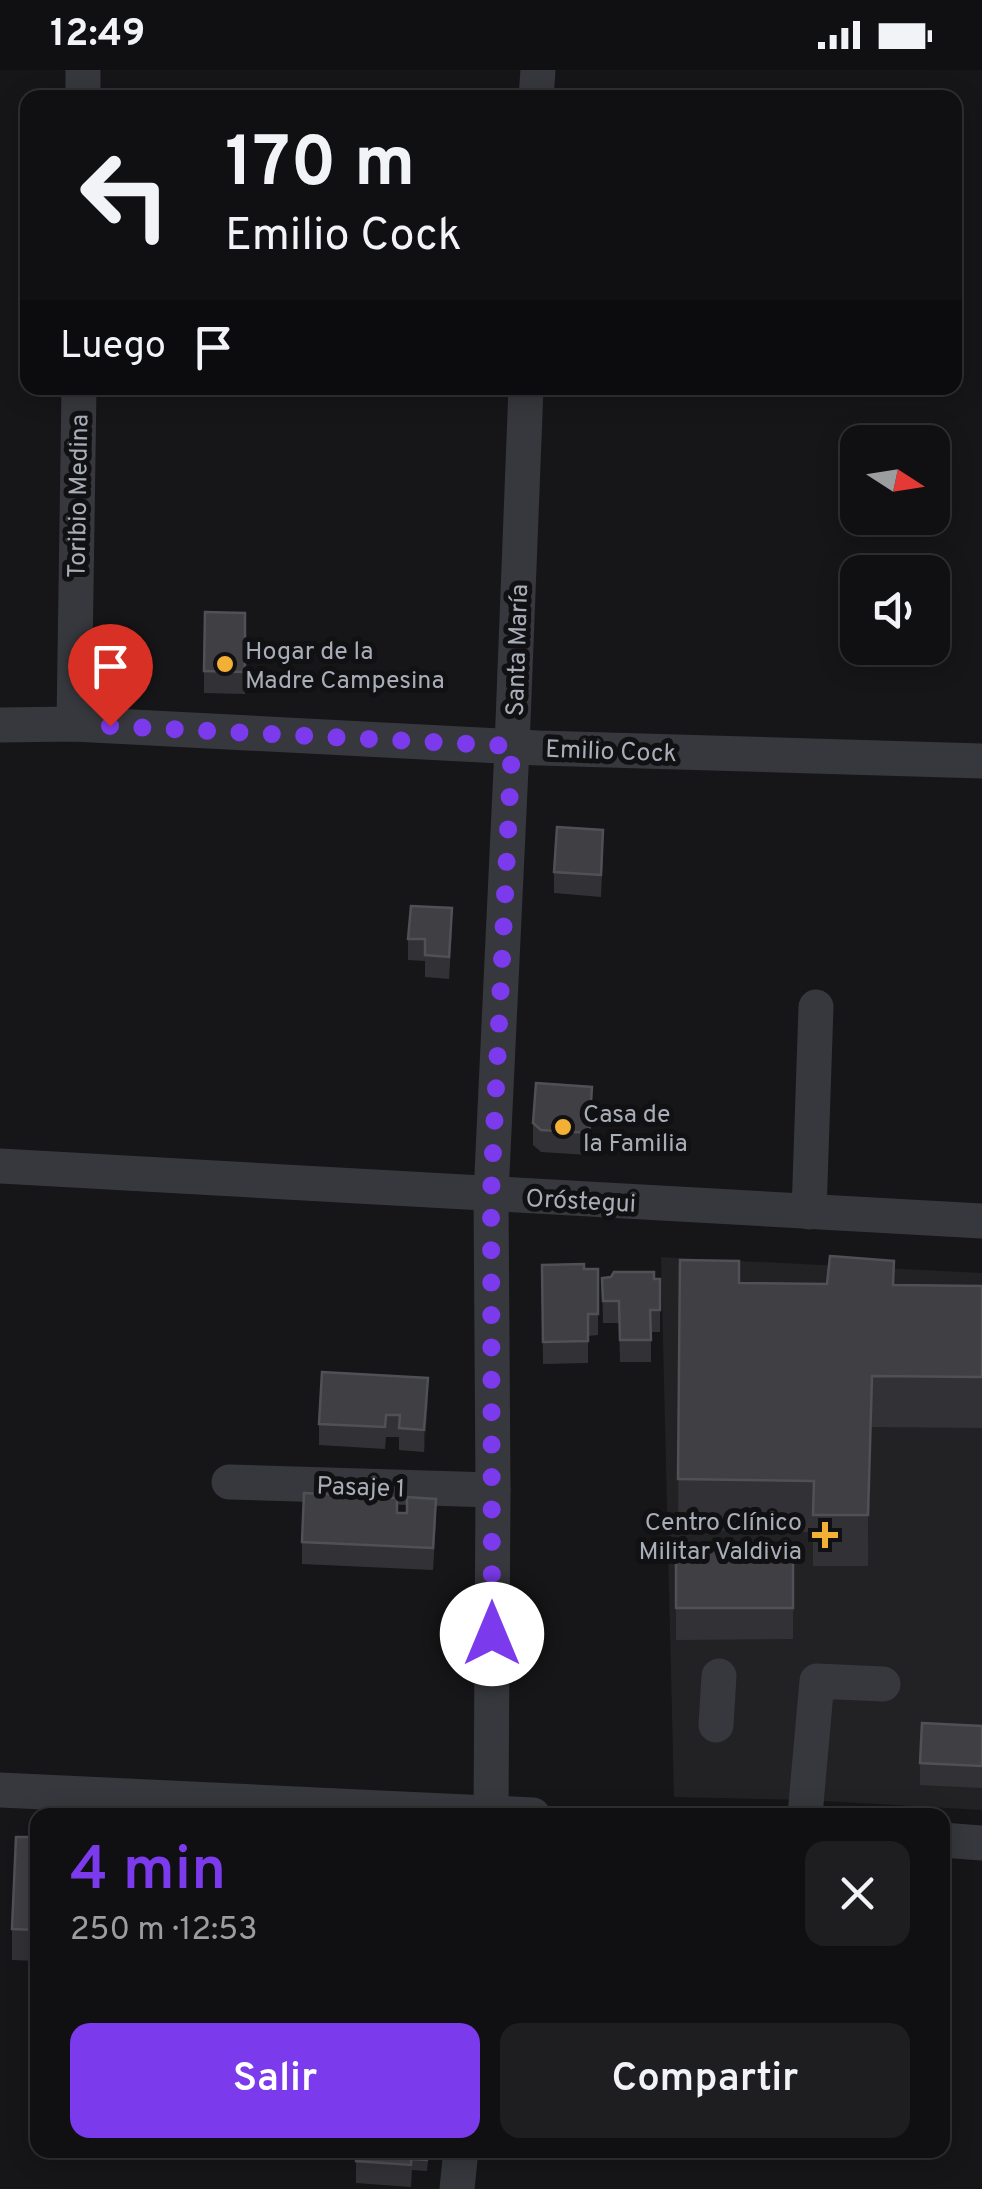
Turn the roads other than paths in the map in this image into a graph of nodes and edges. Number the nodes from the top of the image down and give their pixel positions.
1 (79, 395) edge
2 (526, 395) edge
3 (74, 724) junction
4 (0, 725) edge
5 (512, 746) junction
6 (982, 760) edge
7 (816, 1007) dead end
8 (0, 1166) edge
9 (491, 1195) junction
10 (809, 1212) junction
11 (982, 1221) edge
12 (229, 1482) dead end
13 (494, 1490) junction
14 (719, 1676) dead end
15 (883, 1684) dead end
16 (716, 1725) dead end
17 (0, 1790) edge
18 (368, 1808) edge
19 (491, 1808) edge
20 (807, 1808) edge
21 (950, 1840) edge
22 (982, 1842) edge
23 (460, 2158) edge
24 (458, 2189) edge

1 - 3 street, Toribio Medina
2 - 5 street, Santa María
3 - 4 street, Emilio Cock
3 - 5 street, Emilio Cock
5 - 6 street, Emilio Cock
5 - 9 street, Santa María
7 - 10 street
8 - 9 street, Oróstegui
9 - 10 street, Oróstegui
9 - 13 street, Santa María
10 - 11 street, Oróstegui
12 - 13 street, Pasaje 1
13 - 19 street, Santa María
14 - 16 street
15 - 20 street
17 - 18 street
21 - 22 street
23 - 24 street

